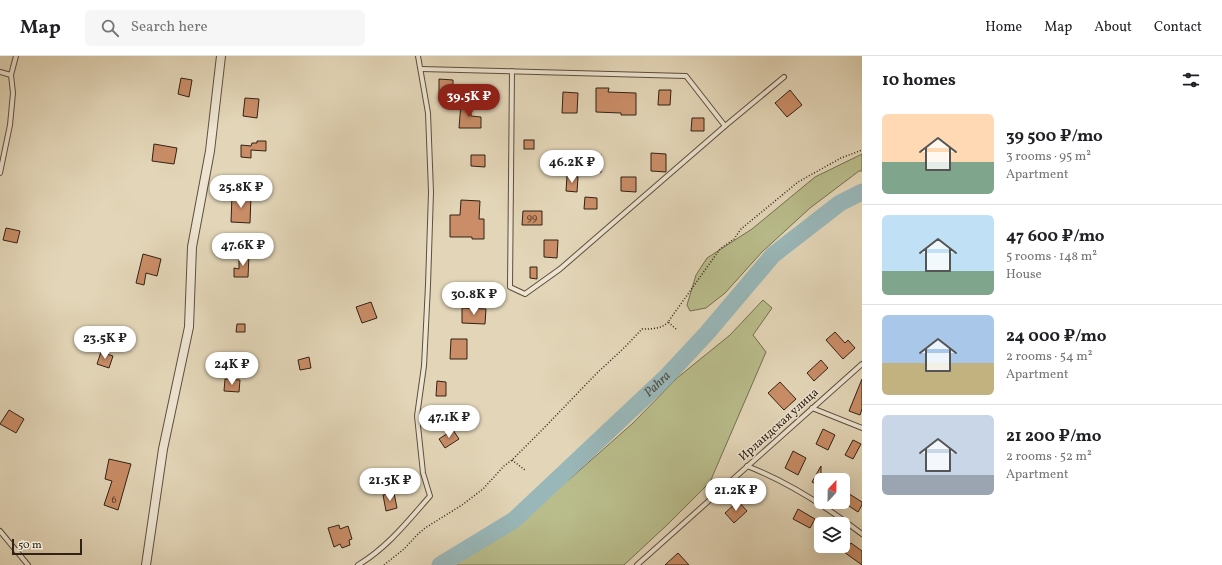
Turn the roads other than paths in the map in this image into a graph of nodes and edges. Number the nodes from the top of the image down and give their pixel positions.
1 (16, 56) edge
2 (221, 56) edge
3 (418, 56) edge
4 (421, 69) junction
5 (512, 71) junction
6 (0, 72) edge
7 (11, 75) junction
8 (784, 76) dead end
9 (725, 126) junction
10 (0, 173) edge
11 (862, 364) edge
12 (812, 408) junction
13 (862, 428) edge
14 (747, 466) junction
15 (0, 531) edge
16 (862, 534) edge
17 (28, 565) edge
18 (146, 565) edge
19 (358, 565) edge
20 (637, 565) edge

1 - 7 lane
2 - 18 street
3 - 4 lane
4 - 5 lane
4 - 19 lane
5 - 9 lane
5 - 9 lane
6 - 7 lane
7 - 10 lane
8 - 9 lane
11 - 12 lane, Ирландская улица
12 - 13 lane
12 - 14 lane, Ирландская улица
14 - 16 lane
14 - 20 lane, Ирландская улица
15 - 17 lane

